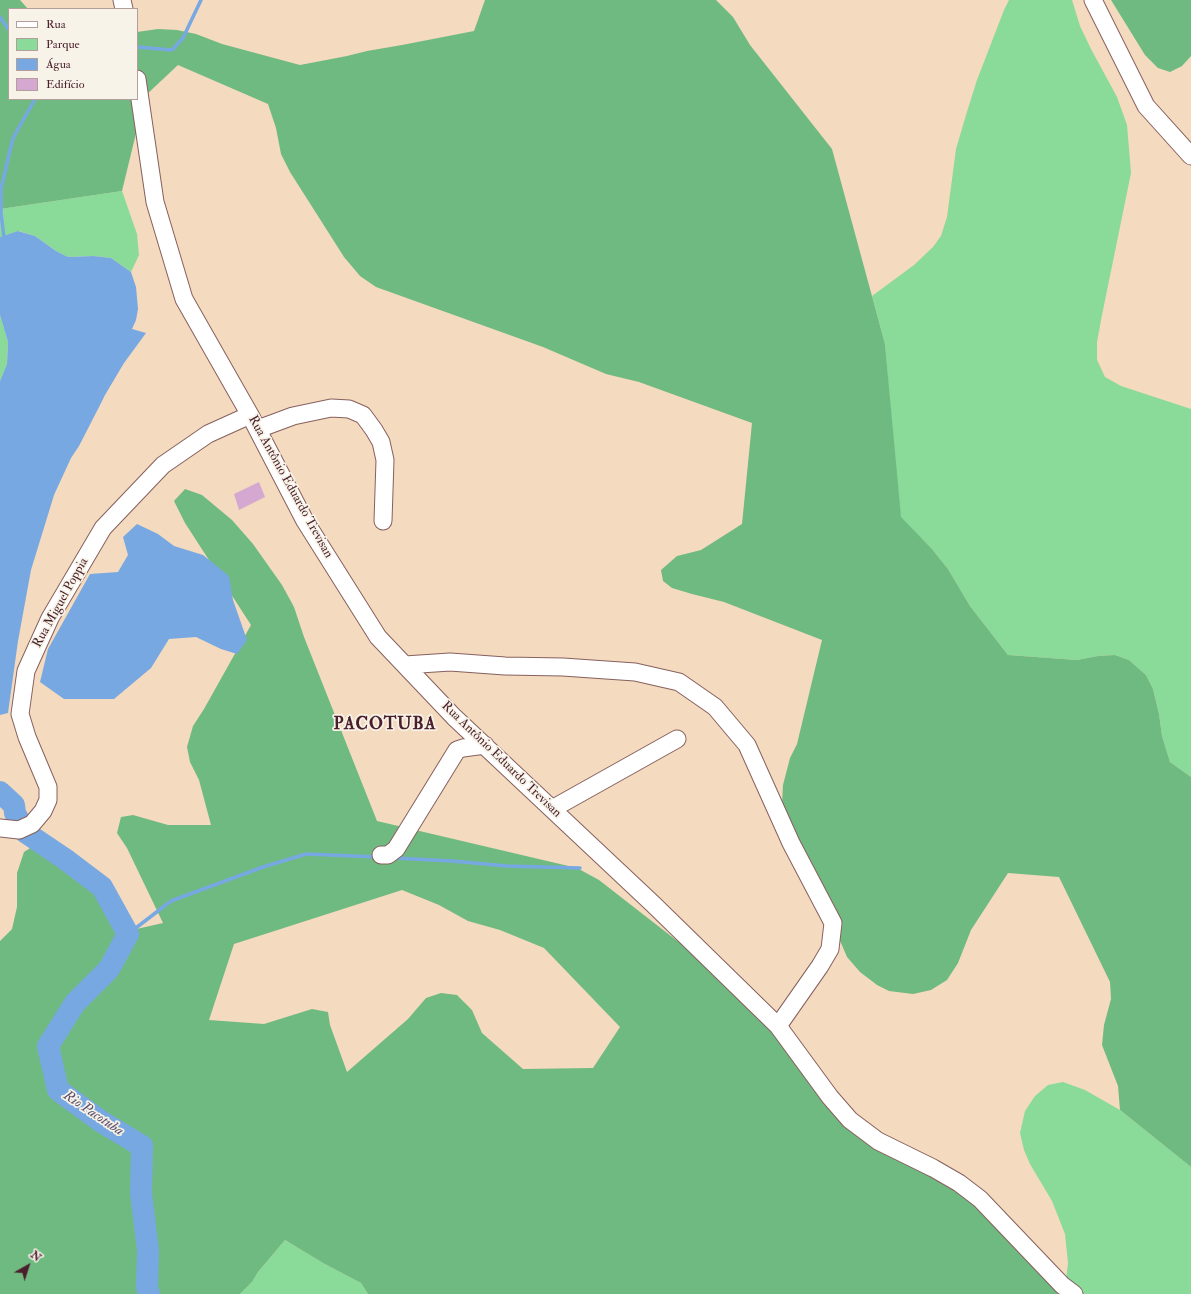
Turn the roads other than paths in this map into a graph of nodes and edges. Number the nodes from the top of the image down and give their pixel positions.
1 (1093, 0) edge
2 (138, 85) edge
3 (1191, 156) edge
4 (254, 422) junction
5 (383, 521) dead end
6 (405, 665) junction
7 (677, 739) dead end
8 (484, 745) junction
9 (552, 809) junction
10 (0, 828) edge
11 (381, 856) dead end
12 (778, 1026) junction
13 (1074, 1294) edge

1 - 3 street
2 - 4 street, Rua Antônio Eduardo Trevisan
4 - 5 street, Rua Miguel Poppia
4 - 6 street, Rua Antônio Eduardo Trevisan
4 - 10 street, Rua Miguel Poppia
6 - 8 street, Rua Antônio Eduardo Trevisan
6 - 12 street
7 - 9 street
8 - 9 street, Rua Antônio Eduardo Trevisan
8 - 11 street
9 - 12 street, Rua Antônio Eduardo Trevisan
12 - 13 street, Rua Antônio Eduardo Trevisan

